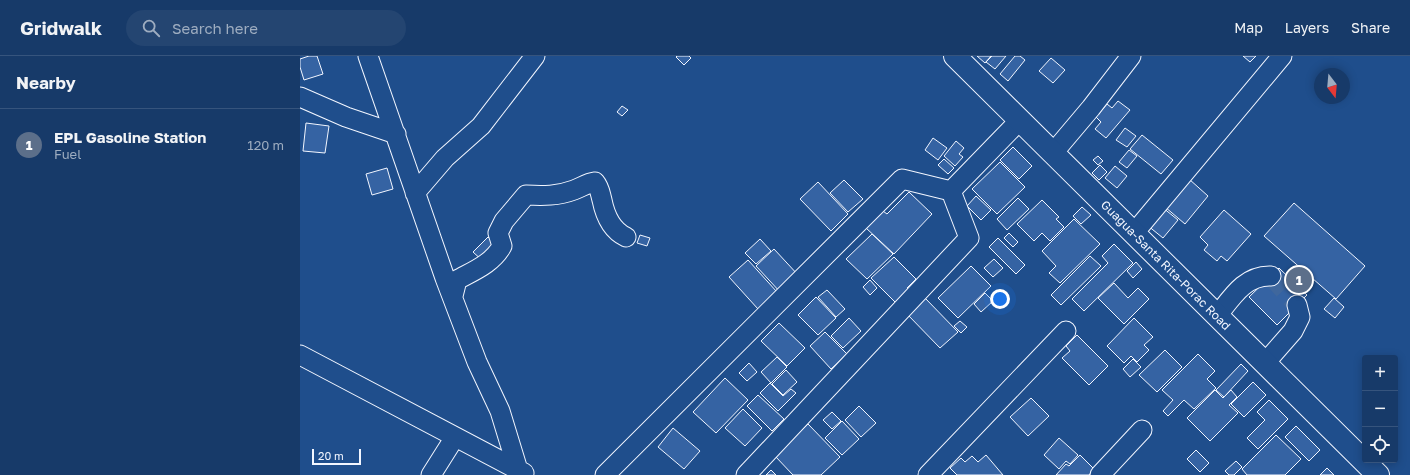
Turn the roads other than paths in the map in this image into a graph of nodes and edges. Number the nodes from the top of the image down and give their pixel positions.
1 (368, 56) edge
2 (535, 56) edge
3 (955, 56) edge
4 (1131, 56) edge
5 (1282, 56) edge
6 (300, 97) edge
7 (1020, 120) junction
8 (396, 134) junction
9 (1053, 153) junction
10 (951, 191) junction
11 (415, 193) junction
12 (1134, 233) junction
13 (626, 237) dead end
14 (1271, 276) dead end
15 (453, 296) junction
16 (1297, 305) tunnel mouth
17 (1217, 316) junction
18 (1066, 331) dead end
19 (300, 355) edge
20 (1265, 363) junction
21 (1142, 430) dead end
22 (455, 437) junction
23 (524, 473) edge
24 (431, 475) edge
25 (605, 475) edge
26 (746, 475) edge
27 (928, 475) edge
28 (1100, 475) edge
29 (1378, 475) edge

1 - 8 street
2 - 11 street
3 - 7 main road, Guagua-Santa Rita-Porac Road
4 - 9 street
5 - 12 street
6 - 8 street
7 - 9 main road, Guagua-Santa Rita-Porac Road
7 - 10 street
8 - 11 street
9 - 12 main road, Guagua-Santa Rita-Porac Road
10 - 25 street
10 - 26 street
11 - 15 street
12 - 17 main road, Guagua-Santa Rita-Porac Road
13 - 15 street
14 - 17 street
15 - 23 street
16 - 20 street
17 - 20 main road, Guagua-Santa Rita-Porac Road
18 - 27 street
19 - 22 street
20 - 29 main road, Guagua-Santa Rita-Porac Road
21 - 28 street
22 - 23 street
22 - 24 street

